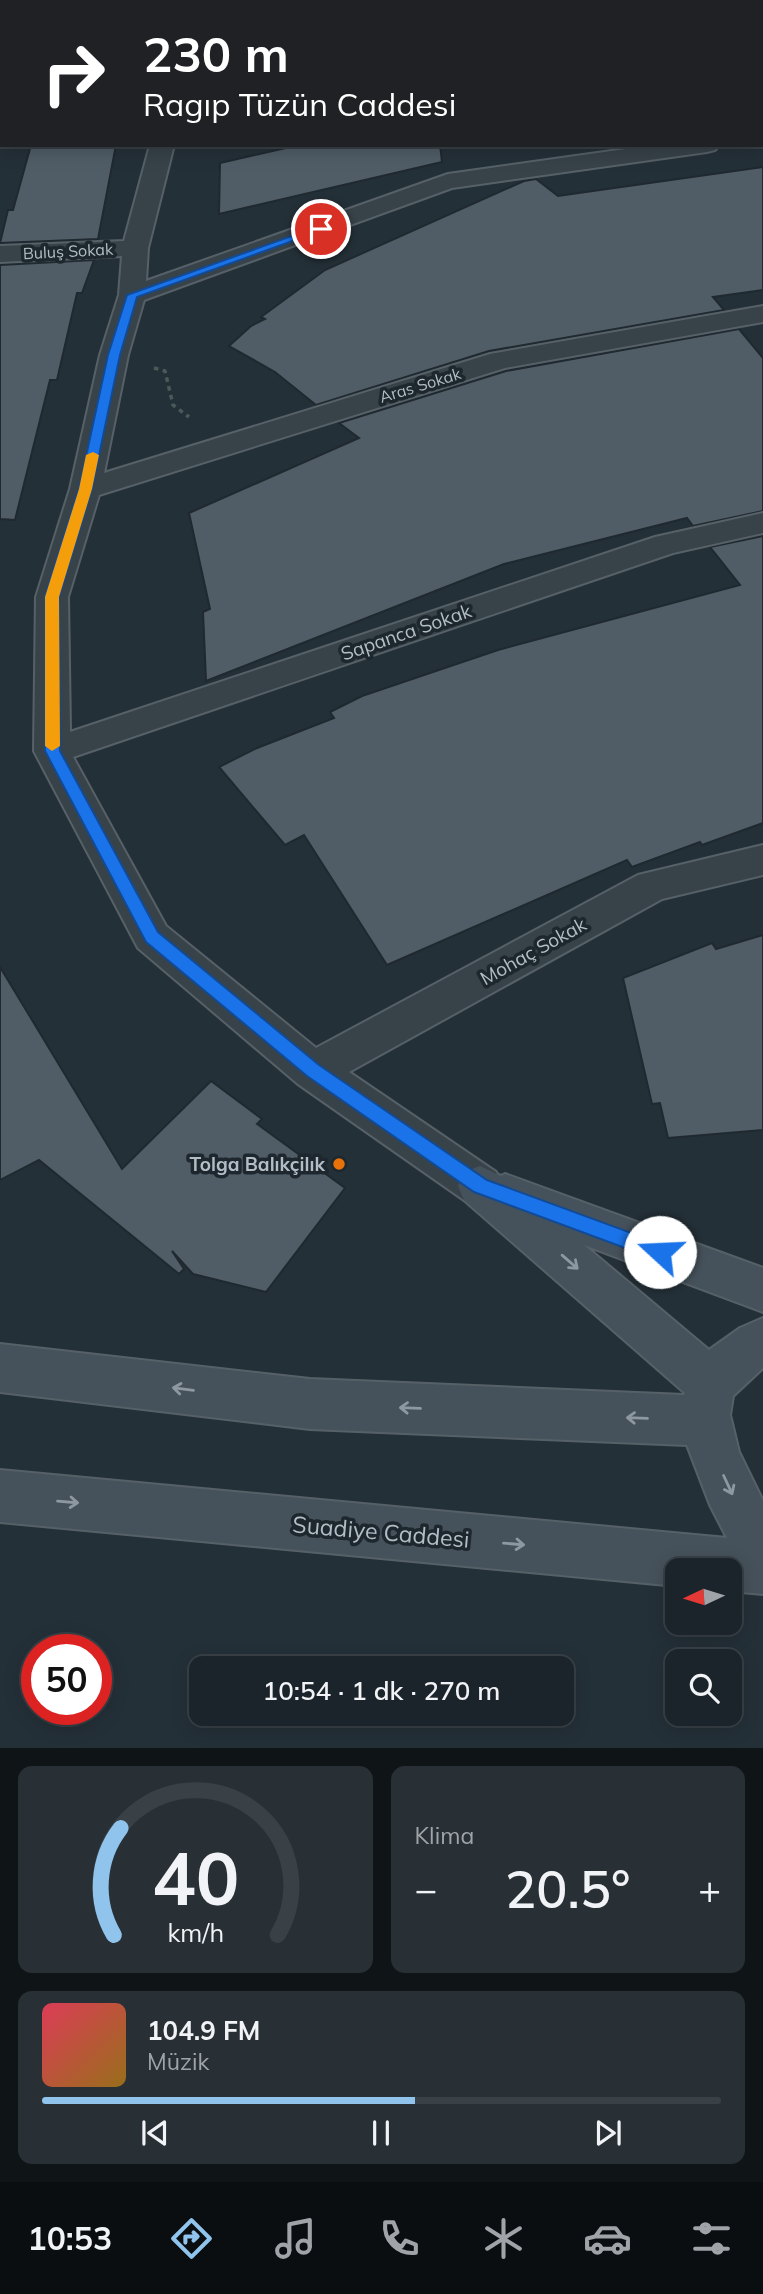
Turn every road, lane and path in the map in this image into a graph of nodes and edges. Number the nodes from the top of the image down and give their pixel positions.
1 (161, 147) edge
2 (563, 147) edge
3 (693, 147) edge
4 (587, 162) junction
5 (135, 248) junction
6 (0, 254) edge
7 (132, 295) junction
8 (763, 314) edge
9 (114, 355) junction
10 (240, 441) junction
11 (85, 489) junction
12 (763, 523) edge
13 (52, 751) junction
14 (763, 860) edge
15 (313, 1071) junction
16 (481, 1186) junction
17 (763, 1290) edge
18 (763, 1341) edge
19 (0, 1367) edge
20 (709, 1403) junction
21 (0, 1496) edge
22 (763, 1544) edge
23 (763, 1568) edge

1 - 5 street
2 - 4 street
3 - 4 street
4 - 7 street
5 - 6 street, Buluş Sokak
5 - 7 street
7 - 9 street
8 - 10 street, Aras Sokak
9 - 10 path
9 - 11 street
10 - 11 street, Aras Sokak
11 - 13 street
12 - 13 street, Sapanca Sokak
13 - 15 street
14 - 15 street, Mohaç Sokak
15 - 16 street
16 - 17 main road
16 -> 20 main road
18 - 20 main road
20 -> 19 main road
20 -> 22 main road
21 -> 23 main road, Suadiye Caddesi

